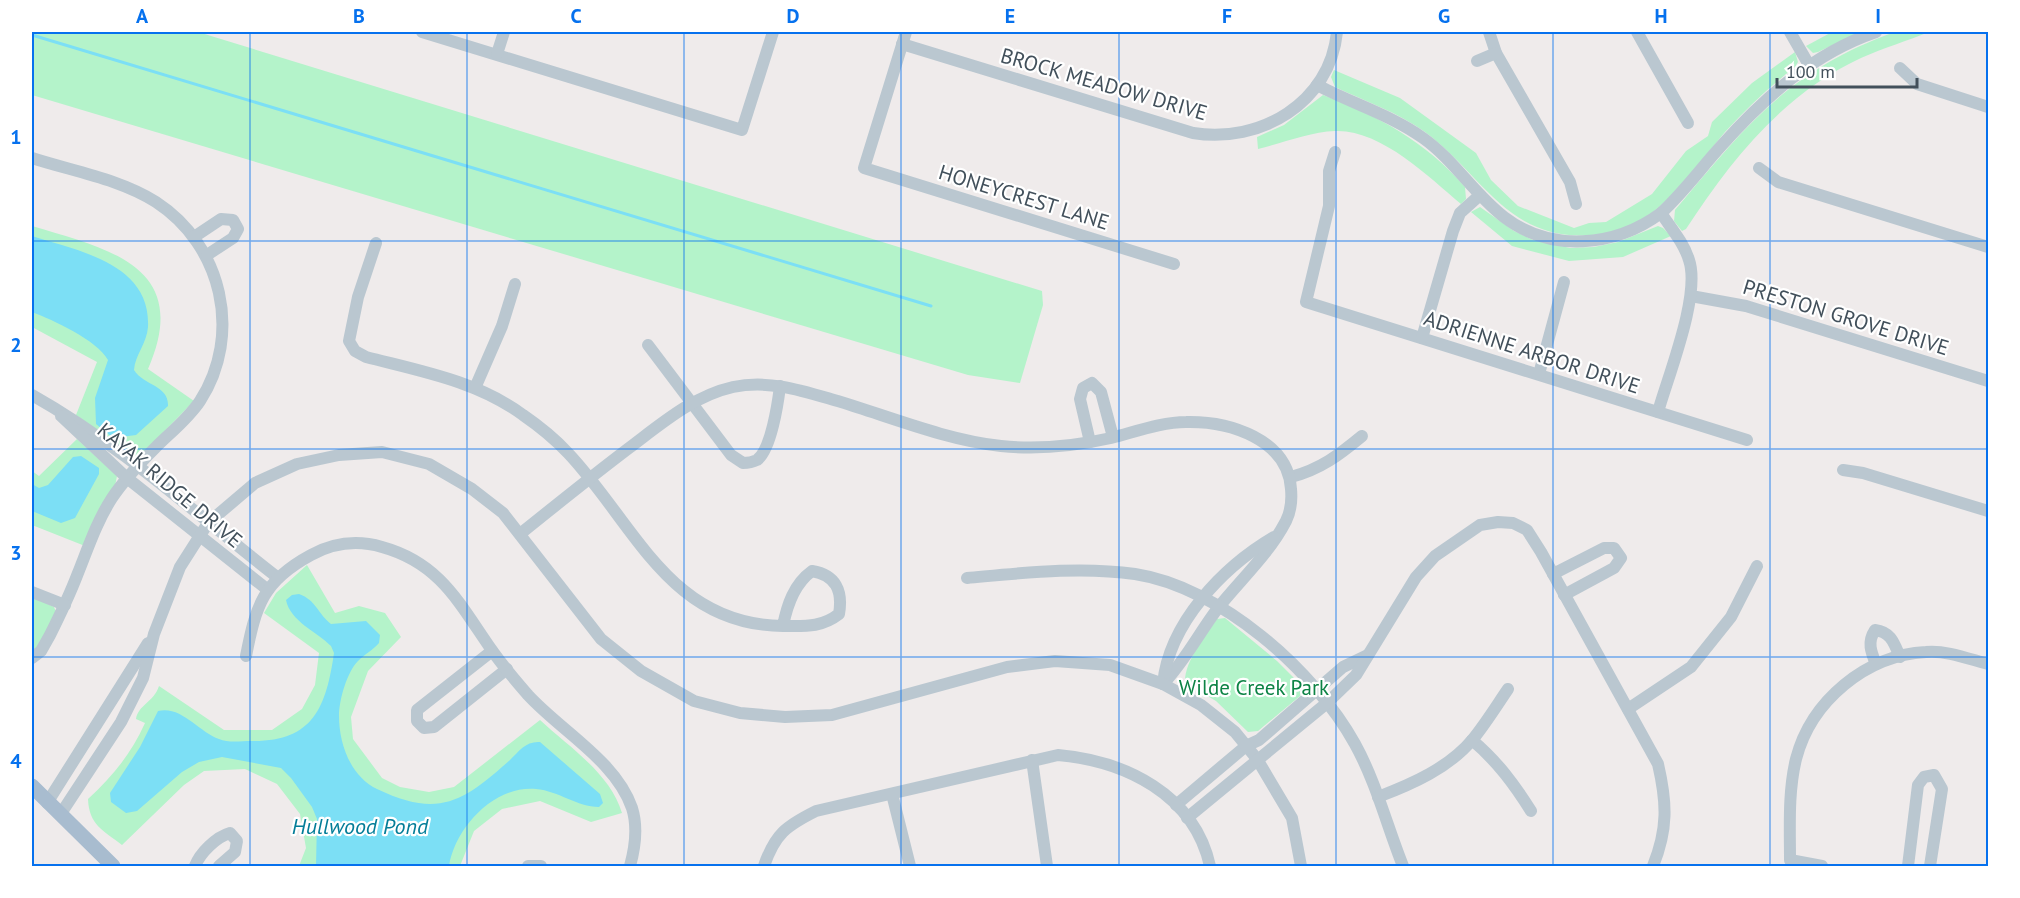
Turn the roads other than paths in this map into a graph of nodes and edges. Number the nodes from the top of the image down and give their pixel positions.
1 (422, 32) edge
2 (504, 32) edge
3 (773, 32) edge
4 (1337, 32) edge
5 (1488, 32) edge
6 (1637, 32) edge
7 (1790, 32) edge
8 (1876, 32) edge
9 (904, 38) edge
10 (1496, 52) junction
11 (497, 54) junction
12 (1477, 61) dead end
13 (1809, 65) junction
14 (1900, 68) dead end
15 (1317, 85) junction
16 (1989, 107) edge
17 (1688, 123) dead end
18 (1335, 152) dead end
19 (32, 158) edge
20 (1759, 168) dead end
21 (1480, 195) junction
22 (1576, 204) dead end
23 (1660, 213) junction
24 (194, 237) junction
25 (376, 243) dead end
26 (1989, 247) edge
27 (207, 255) junction
28 (1174, 264) dead end
29 (1564, 282) dead end
30 (515, 285) dead end
31 (1691, 296) junction
32 (1422, 338) junction
33 (648, 345) dead end
34 (1539, 374) junction
35 (1989, 381) edge
36 (780, 386) junction
37 (475, 388) junction
38 (32, 395) edge
39 (692, 404) junction
40 (52, 406) junction
41 (1658, 412) junction
42 (1362, 436) dead end
43 (1113, 437) junction
44 (1747, 440) dead end
45 (1090, 442) junction
46 (139, 465) junction
47 (1843, 470) dead end
48 (127, 477) junction
49 (1291, 477) junction
50 (589, 478) junction
51 (1989, 511) edge
52 (208, 523) junction
53 (520, 534) junction
54 (1278, 535) junction
55 (199, 536) junction
56 (1757, 566) dead end
57 (1553, 574) junction
58 (276, 577) junction
59 (967, 578) dead end
60 (268, 590) junction
61 (32, 592) edge
62 (1564, 595) junction
63 (1205, 598) junction
64 (65, 605) junction
65 (1220, 605) junction
66 (783, 626) junction
67 (154, 634) junction
68 (492, 651) junction
69 (1371, 654) junction
70 (246, 656) dead end
71 (1900, 657) junction
72 (32, 658) edge
73 (1876, 664) junction
74 (1989, 664) edge
75 (507, 669) junction
76 (1163, 684) junction
77 (1508, 689) dead end
78 (1317, 690) junction
79 (1327, 703) junction
80 (1628, 709) junction
81 (1472, 740) junction
82 (1246, 746) junction
83 (1257, 759) junction
84 (1032, 760) junction
85 (32, 786) edge
86 (892, 794) junction
87 (32, 797) edge
88 (1378, 797) junction
89 (47, 803) junction
90 (1176, 804) junction
91 (1531, 811) dead end
92 (60, 815) junction
93 (1187, 818) junction
94 (113, 867) edge
95 (195, 867) edge
96 (219, 867) edge
97 (528, 867) edge
98 (541, 867) edge
99 (630, 867) edge
100 (764, 867) edge
101 (910, 867) edge
102 (1047, 867) edge
103 (1210, 867) edge
104 (1301, 867) edge
105 (1403, 867) edge
106 (1653, 867) edge
107 (1822, 867) edge
108 (1908, 867) edge
109 (1930, 867) edge

1 - 11 street
2 - 11 street
3 - 11 street
4 - 15 street, BROCK MEADOW DRIVE
5 - 10 street
6 - 17 street
7 - 13 street
8 - 13 street
9 - 15 street, BROCK MEADOW DRIVE
9 - 28 street, HONEYCREST LANE
10 - 12 street
10 - 22 street
13 - 23 street
14 - 16 street
15 - 21 street
18 - 32 street, ADRIENNE ARBOR DRIVE
19 - 24 street
20 - 26 street
21 - 23 street
21 - 32 street
23 - 31 street
24 - 27 street
24 - 27 street
25 - 37 street
27 - 46 street
29 - 34 street
30 - 37 street
31 - 35 street, PRESTON GROVE DRIVE
31 - 41 street
32 - 34 street, ADRIENNE ARBOR DRIVE
33 - 39 street
34 - 41 street, ADRIENNE ARBOR DRIVE
36 - 39 street
36 - 39 street
36 - 45 street
37 - 50 street
38 - 40 street, KAYAK RIDGE DRIVE
39 - 50 street
40 - 46 street, KAYAK RIDGE DRIVE
40 - 48 street, KAYAK RIDGE DRIVE
41 - 44 street, ADRIENNE ARBOR DRIVE
42 - 49 street
43 - 45 street
43 - 45 street
43 - 49 street
46 - 48 street
46 - 52 street, KAYAK RIDGE DRIVE
47 - 51 street
48 - 55 street, KAYAK RIDGE DRIVE
48 - 64 street
49 - 54 street
50 - 53 street
50 - 66 street
52 - 53 street
52 - 55 street
52 - 58 street, KAYAK RIDGE DRIVE
53 - 76 street
54 - 63 street
54 - 65 street
55 - 60 street, KAYAK RIDGE DRIVE
55 - 67 street
56 - 80 street
57 - 62 street
57 - 62 street
57 - 69 street
58 - 60 street
58 - 68 street
59 - 63 street
60 - 70 street
61 - 64 street
62 - 80 street
63 - 65 street
63 - 76 street
64 - 72 street
65 - 76 street
65 - 78 street
66 - 66 street
67 - 89 street
67 - 92 street
68 - 75 street
68 - 75 street
69 - 78 street
69 - 79 street
71 - 73 street
71 - 73 street
71 - 74 street
73 - 107 street
75 - 99 street
76 - 82 street
77 - 81 street
78 - 79 street
78 - 82 street
79 - 83 street
79 - 88 street
80 - 106 street
81 - 88 street
81 - 91 street
82 - 83 street
82 - 90 street
83 - 93 street
83 - 104 street
84 - 86 street
84 - 90 street
84 - 102 street
85 - 89 main road
86 - 100 street
86 - 101 street
87 - 89 main road
88 - 105 street
89 - 92 main road
90 - 93 street
92 - 94 main road
93 - 103 street
95 - 96 street
97 - 98 street
108 - 109 street

